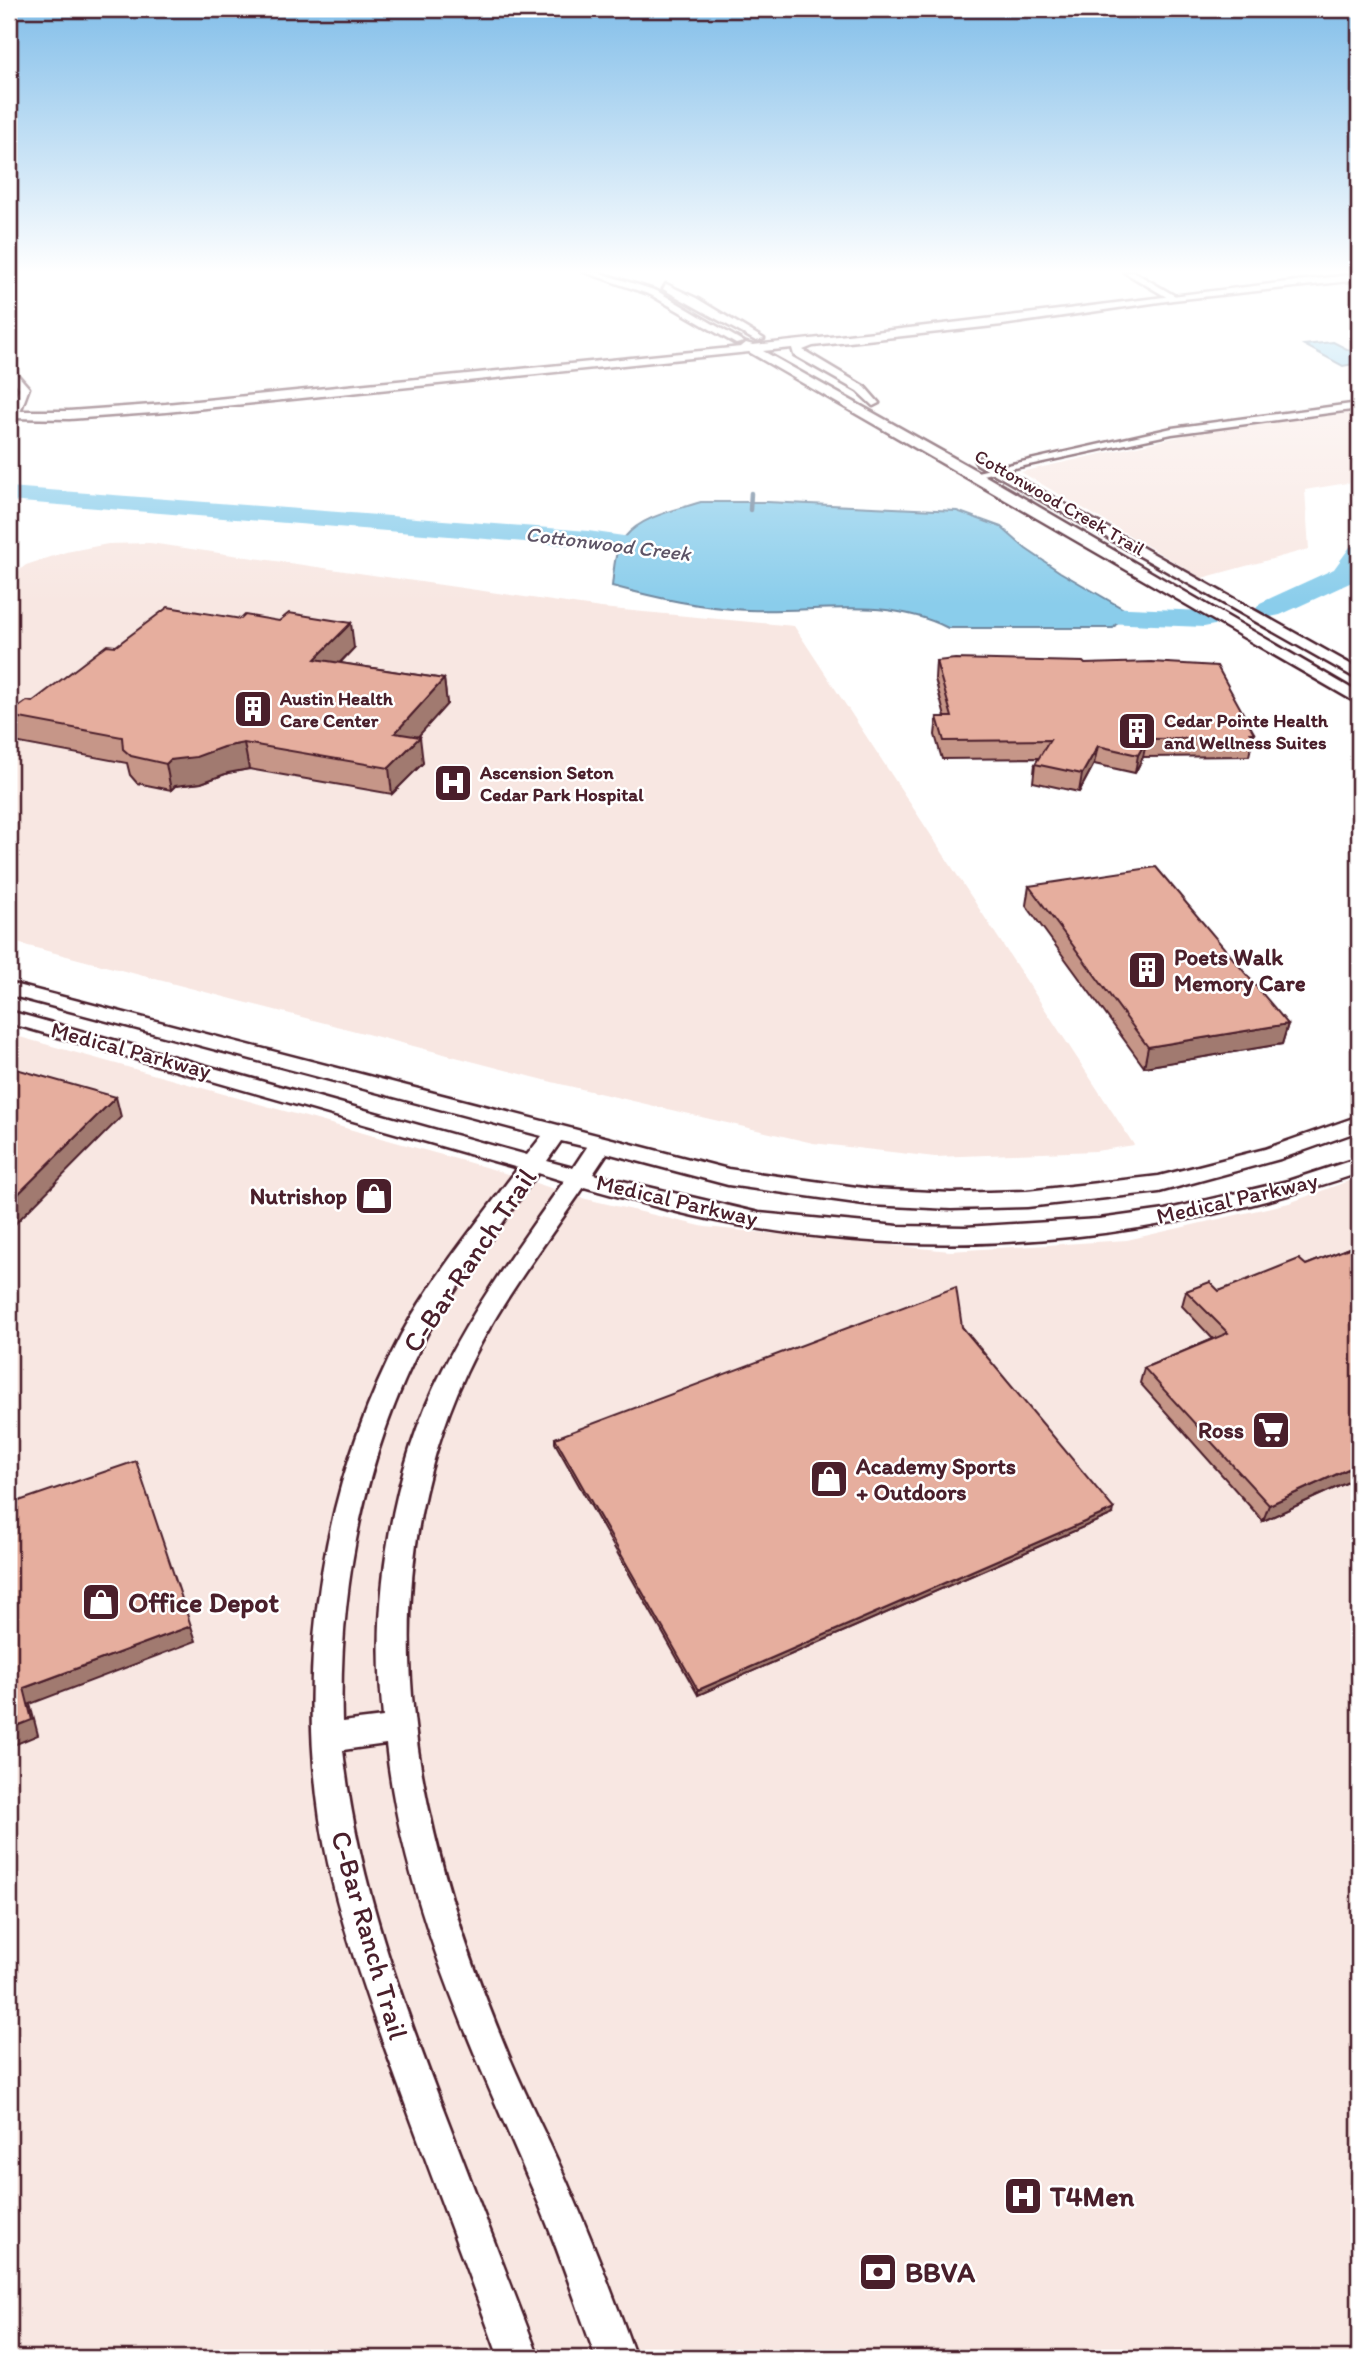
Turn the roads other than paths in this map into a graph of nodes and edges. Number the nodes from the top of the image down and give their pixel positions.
1 (20, 382) edge
2 (376, 382) edge
3 (811, 382) edge
4 (836, 382) edge
5 (850, 382) edge
6 (1359, 406) edge
7 (12, 411) edge
8 (973, 456) dead end
9 (995, 469) junction
10 (973, 474) junction
11 (1359, 675) edge
12 (1359, 699) edge
13 (9, 989) edge
14 (9, 1017) edge
15 (1358, 1126) edge
16 (556, 1132) junction
17 (601, 1144) junction
18 (533, 1164) junction
19 (1359, 1165) edge
20 (580, 1178) junction
21 (399, 1728) junction
22 (328, 1738) junction
23 (519, 2358) edge
24 (616, 2358) edge

1 - 7 street
2 - 7 street
3 - 10 street, Cottonwood Creek Trail
4 - 5 street
6 - 9 street
8 - 9 street, Cottonwood Creek Trail
9 - 10 street
9 - 11 street, Cottonwood Creek Trail
10 - 12 street, Cottonwood Creek Trail
13 - 16 street, Medical Parkway
14 - 18 street, Medical Parkway
15 - 17 street, Medical Parkway
16 - 17 street, Medical Parkway
16 - 18 street, C-Bar Ranch Trail
17 - 20 street, C-Bar Ranch Trail
18 - 20 street, Medical Parkway
18 - 22 street, C-Bar Ranch Trail
19 - 20 street, Medical Parkway
20 - 21 street, C-Bar Ranch Trail
21 - 22 street
21 - 24 street, C-Bar Ranch Trail
22 - 23 street, C-Bar Ranch Trail

